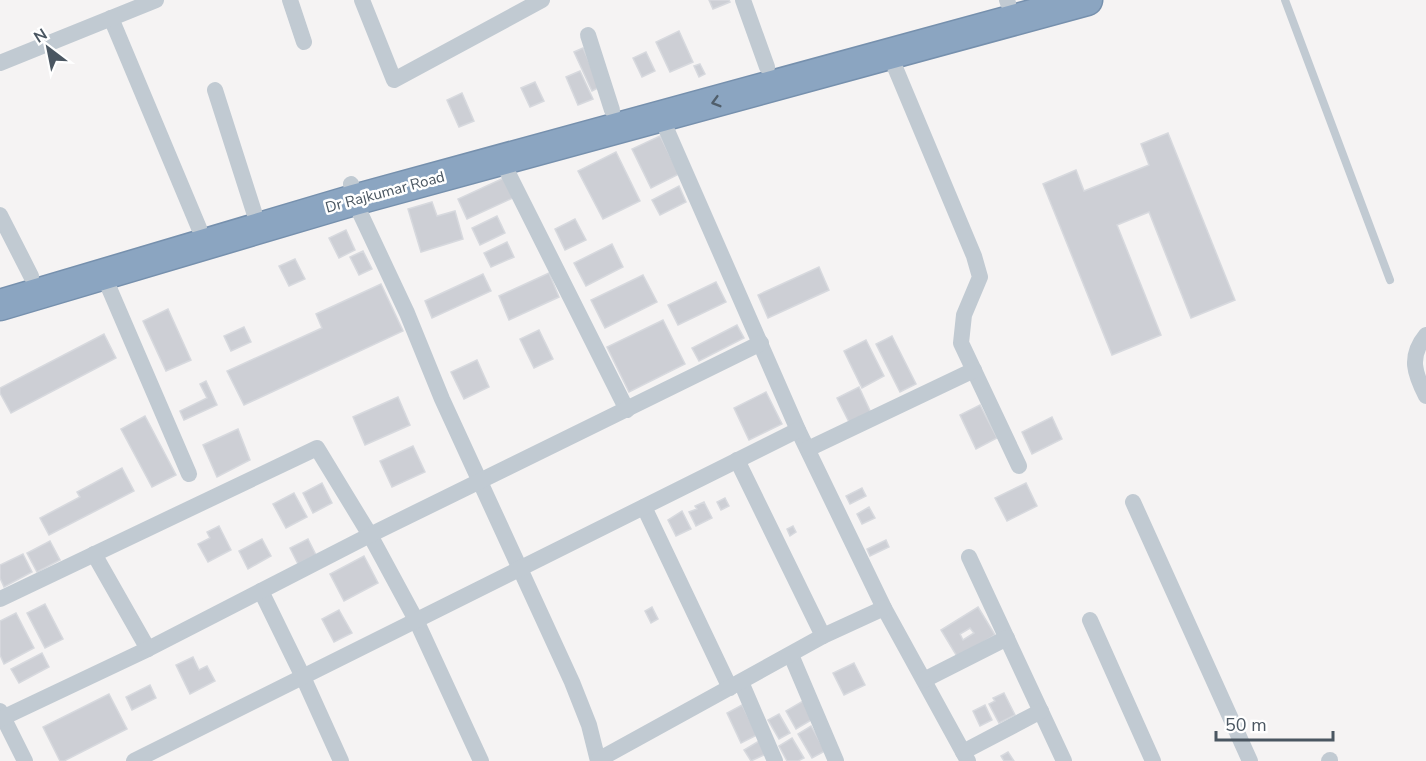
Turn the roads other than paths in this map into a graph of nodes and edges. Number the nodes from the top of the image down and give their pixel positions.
1 (156, 0) edge
2 (290, 0) edge
3 (362, 0) edge
4 (542, 0) edge
5 (743, 0) edge
6 (1087, 0) edge
7 (1285, 0) edge
8 (1012, 1) edge
9 (111, 18) junction
10 (588, 35) dead end
11 (304, 42) dead end
12 (889, 53) junction
13 (0, 63) edge
14 (770, 77) junction
15 (215, 90) dead end
16 (612, 110) junction
17 (661, 117) junction
18 (502, 161) junction
19 (352, 192) junction
20 (254, 212) junction
21 (0, 214) edge
22 (199, 228) junction
23 (103, 274) junction
24 (31, 276) junction
25 (1390, 280) dead end
26 (0, 286) edge
27 (0, 304) edge
28 (1426, 335) edge
29 (761, 343) junction
30 (974, 370) junction
31 (1426, 396) edge
32 (627, 410) junction
33 (798, 430) junction
34 (808, 449) junction
35 (737, 460) junction
36 (1019, 466) dead end
37 (189, 474) dead end
38 (480, 483) junction
39 (1133, 502) dead end
40 (644, 507) junction
41 (370, 536) junction
42 (94, 554) junction
43 (969, 557) dead end
44 (519, 569) junction
45 (261, 591) junction
46 (0, 599) edge
47 (884, 608) junction
48 (416, 620) junction
49 (1090, 620) dead end
50 (823, 636) junction
51 (1007, 638) junction
52 (148, 649) junction
53 (791, 655) junction
54 (303, 677) junction
55 (924, 680) junction
56 (735, 685) junction
57 (1041, 711) junction
58 (1, 716) edge
59 (965, 757) edge
60 (598, 760) edge
61 (25, 761) edge
62 (135, 761) edge
63 (341, 761) edge
64 (481, 761) edge
65 (775, 761) edge
66 (836, 761) edge
67 (1064, 761) edge
68 (1153, 761) edge
69 (1250, 761) edge

1 - 9 street
2 - 11 street
3 - 4 street
5 - 14 street
6 - 12 highway
7 - 25 lane
8 - 14 highway
9 - 13 street
9 - 22 street
10 - 16 street
12 - 14 highway
12 - 30 street
14 - 16 highway, Dr Rajkumar Road
14 -> 17 highway, Dr Rajkumar Road
15 - 20 street
16 - 19 highway, Dr Rajkumar Road
17 - 18 highway, Dr Rajkumar Road
17 - 29 street
18 - 19 highway, Dr Rajkumar Road
18 - 32 street
19 - 20 highway, Dr Rajkumar Road
19 - 23 highway, Dr Rajkumar Road
19 - 38 street
20 - 22 highway, Dr Rajkumar Road
21 - 24 street
22 - 24 highway, Dr Rajkumar Road
23 - 27 highway, Dr Rajkumar Road
23 - 37 street
24 - 26 highway, Dr Rajkumar Road
28 - 31 street
29 - 32 street
29 - 33 street
30 - 34 street
30 - 36 street
32 - 38 street
33 - 34 street
33 - 35 street
34 - 47 street
35 - 40 street
35 - 50 street
38 - 41 street
38 - 44 street
39 - 69 street
40 - 44 street
40 - 56 street
41 - 42 street
41 - 45 street
41 - 48 street
42 - 46 street
42 - 52 street
43 - 51 street
44 - 48 street
44 - 60 street
45 - 52 street
45 - 54 street
47 - 50 street
47 - 55 street
48 - 54 street
48 - 64 street
49 - 68 street
50 - 53 street
51 - 55 street
51 - 57 street
52 - 58 street
53 - 56 street
53 - 66 street
54 - 62 street
54 - 63 street
55 - 59 street
56 - 60 street
56 - 65 street
57 - 59 street
57 - 67 street
58 - 61 street

